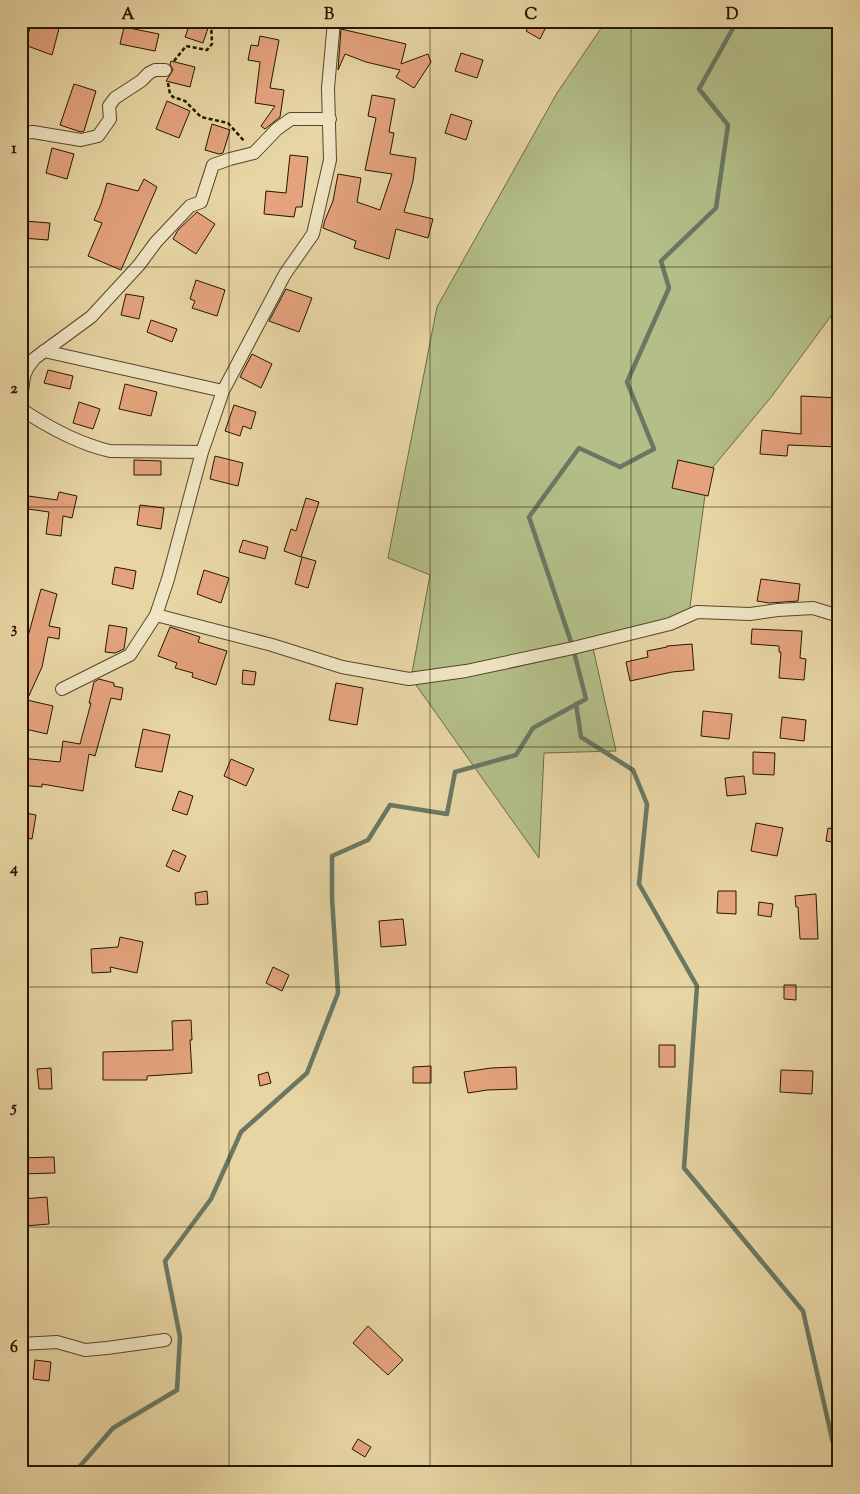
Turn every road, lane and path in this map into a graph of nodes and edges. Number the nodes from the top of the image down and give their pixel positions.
1 (211, 21) edge
2 (334, 21) edge
3 (165, 70) junction
4 (330, 119) junction
5 (21, 132) edge
6 (254, 153) junction
7 (44, 351) junction
8 (223, 391) junction
9 (21, 400) edge
10 (21, 410) edge
11 (202, 452) junction
12 (156, 615) junction
13 (839, 616) edge
14 (62, 688) dead end
15 (165, 1340) dead end
16 (21, 1344) edge

1 - 3 path
2 - 4 street
3 - 5 street
3 - 6 path
4 - 6 street
4 - 8 street
6 - 7 street
7 - 8 street
7 - 9 street
8 - 11 street
10 - 11 street
11 - 12 street
12 - 13 street
12 - 14 street
15 - 16 street

